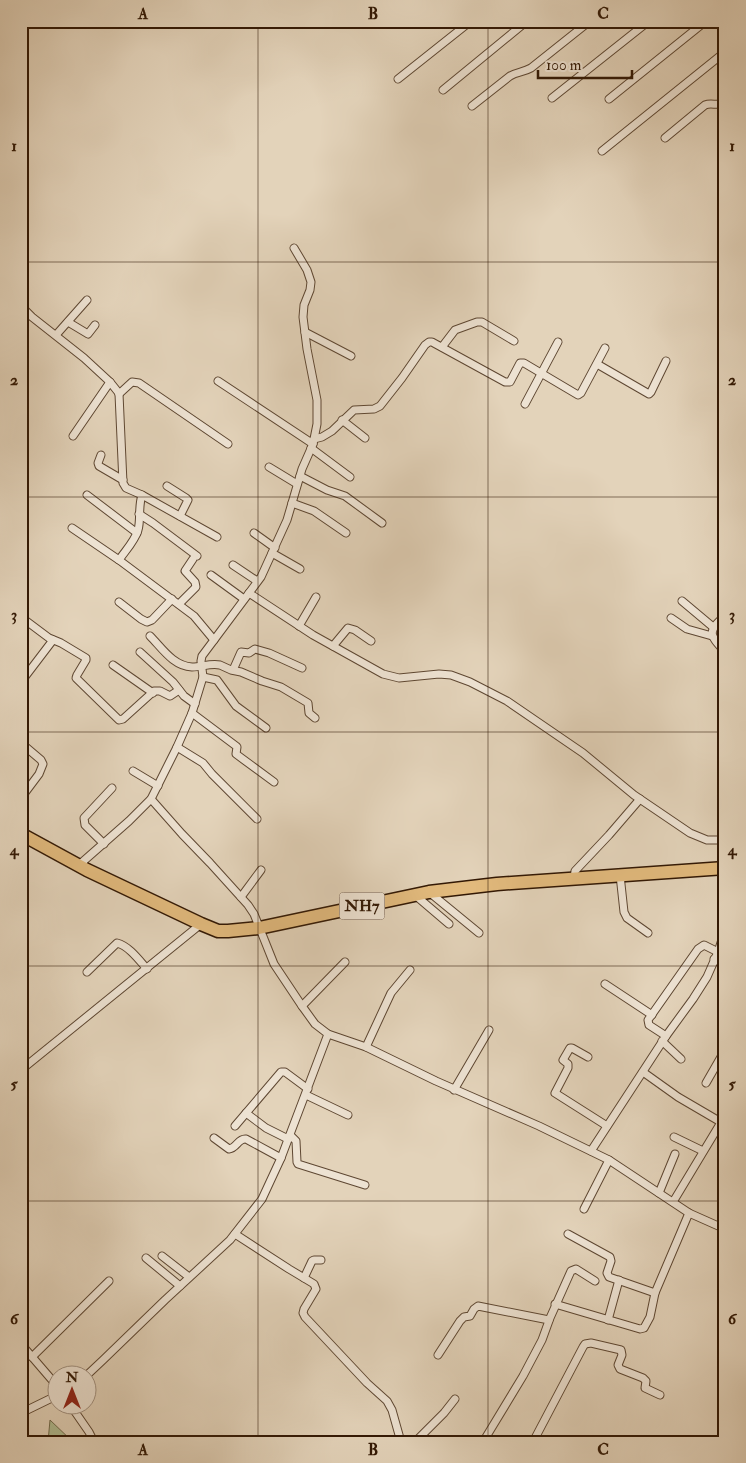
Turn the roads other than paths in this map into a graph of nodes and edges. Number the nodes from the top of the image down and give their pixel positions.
1 (472, 21) edge
2 (527, 21) edge
3 (590, 21) edge
4 (649, 21) edge
5 (706, 21) edge
6 (725, 52) edge
7 (398, 79) dead end
8 (443, 90) dead end
9 (552, 98) dead end
10 (609, 99) dead end
11 (725, 102) edge
12 (472, 106) dead end
13 (665, 138) dead end
14 (602, 151) dead end
15 (294, 248) dead end
16 (87, 300) dead end
17 (21, 306) edge
18 (68, 322) junction
19 (95, 326) dead end
20 (304, 332) junction
21 (56, 335) junction
22 (514, 341) dead end
23 (558, 342) dead end
24 (442, 347) junction
25 (605, 348) dead end
26 (351, 356) dead end
27 (666, 361) dead end
28 (597, 364) junction
29 (542, 372) junction
30 (218, 381) dead end
31 (110, 382) junction
32 (120, 394) junction
33 (525, 404) dead end
34 (342, 420) junction
35 (73, 436) dead end
36 (365, 438) dead end
37 (228, 444) dead end
38 (312, 444) junction
39 (101, 455) dead end
40 (269, 467) dead end
41 (300, 476) junction
42 (350, 477) dead end
43 (123, 480) junction
44 (297, 484) junction
45 (167, 486) dead end
46 (87, 495) dead end
47 (142, 495) junction
48 (292, 503) junction
49 (139, 514) junction
50 (180, 516) junction
51 (382, 523) dead end
52 (72, 528) dead end
53 (137, 533) junction
54 (254, 533) dead end
55 (346, 533) dead end
56 (217, 537) dead end
57 (274, 550) junction
58 (118, 560) junction
59 (233, 565) dead end
60 (300, 569) dead end
61 (211, 575) dead end
62 (257, 581) junction
63 (246, 596) junction
64 (316, 597) dead end
65 (172, 600) junction
66 (682, 601) dead end
67 (119, 602) dead end
68 (179, 604) junction
69 (725, 616) edge
70 (21, 617) edge
71 (671, 618) dead end
72 (299, 626) junction
73 (713, 627) junction
74 (150, 636) dead end
75 (712, 636) junction
76 (53, 640) junction
77 (214, 640) junction
78 (371, 642) dead end
79 (333, 646) junction
80 (140, 652) dead end
81 (725, 652) edge
82 (113, 665) dead end
83 (202, 665) junction
84 (302, 668) dead end
85 (233, 670) junction
86 (203, 677) junction
87 (21, 682) edge
88 (179, 690) junction
89 (153, 692) junction
90 (195, 704) junction
91 (192, 712) junction
92 (314, 718) dead end
93 (266, 728) dead end
94 (21, 743) edge
95 (177, 747) junction
96 (133, 771) dead end
97 (274, 782) dead end
98 (158, 786) junction
99 (112, 788) dead end
100 (21, 798) edge
101 (151, 798) junction
102 (640, 799) junction
103 (258, 819) dead end
104 (22, 837) edge
105 (725, 840) edge
106 (104, 844) junction
107 (79, 865) junction
108 (725, 868) edge
109 (260, 870) dead end
110 (620, 875) junction
111 (574, 876) junction
112 (429, 892) junction
113 (415, 894) junction
114 (241, 897) junction
115 (201, 924) junction
116 (449, 924) dead end
117 (260, 928) junction
118 (725, 930) edge
119 (479, 932) dead end
120 (648, 933) dead end
121 (718, 952) junction
122 (714, 960) junction
123 (345, 962) dead end
124 (725, 965) edge
125 (147, 969) junction
126 (410, 970) dead end
127 (87, 972) dead end
128 (605, 984) dead end
129 (302, 1006) junction
130 (652, 1015) junction
131 (490, 1030) dead end
132 (328, 1034) junction
133 (664, 1039) junction
134 (366, 1047) junction
135 (725, 1050) edge
136 (588, 1057) dead end
137 (680, 1059) dead end
138 (21, 1070) edge
139 (643, 1072) junction
140 (706, 1083) dead end
141 (454, 1090) junction
142 (307, 1092) junction
143 (246, 1113) junction
144 (348, 1115) dead end
145 (235, 1126) dead end
146 (607, 1126) junction
147 (289, 1137) junction
148 (674, 1137) dead end
149 (214, 1138) dead end
150 (591, 1151) junction
151 (703, 1151) junction
152 (675, 1154) dead end
153 (281, 1158) junction
154 (610, 1160) junction
155 (364, 1185) dead end
156 (660, 1193) junction
157 (673, 1202) junction
158 (584, 1208) dead end
159 (689, 1213) junction
160 (725, 1229) edge
161 (235, 1234) junction
162 (568, 1234) dead end
163 (162, 1256) dead end
164 (146, 1258) dead end
165 (321, 1260) dead end
166 (189, 1277) junction
167 (304, 1278) junction
168 (619, 1280) junction
169 (109, 1281) dead end
170 (595, 1281) dead end
171 (180, 1286) junction
172 (655, 1294) junction
173 (556, 1304) junction
174 (549, 1320) junction
175 (608, 1320) junction
176 (21, 1344) edge
177 (438, 1355) dead end
178 (32, 1357) junction
179 (96, 1366) edge
180 (48, 1375) edge
181 (660, 1395) dead end
182 (454, 1399) dead end
183 (48, 1400) edge
184 (21, 1413) edge
185 (78, 1416) edge
186 (94, 1442) edge
187 (401, 1442) edge
188 (415, 1442) edge
189 (483, 1442) edge
190 (533, 1442) edge

1 - 7 street
2 - 8 street
3 - 12 street
4 - 9 street
5 - 10 street
6 - 14 street
11 - 13 street
15 - 20 street
16 - 18 street
17 - 21 street
18 - 19 street
18 - 21 street
20 - 26 street
20 - 38 street
21 - 31 street
22 - 24 street
23 - 29 street
24 - 29 street
24 - 34 street
25 - 28 street
27 - 28 street
28 - 29 street
29 - 33 street
30 - 38 street
31 - 32 street
31 - 35 street
32 - 37 street
32 - 43 street
34 - 36 street
34 - 38 street
38 - 41 street
38 - 42 street
39 - 43 street
40 - 44 street
41 - 44 street
41 - 51 street
43 - 47 street
44 - 48 street
45 - 50 street
46 - 53 street
47 - 49 street
47 - 50 street
48 - 55 street
48 - 57 street
49 - 53 street
49 - 68 street
50 - 56 street
52 - 58 street
53 - 58 street
54 - 57 street
57 - 60 street
57 - 62 street
58 - 65 street
59 - 62 street
61 - 63 street
62 - 63 street
63 - 72 street
63 - 77 street
64 - 72 street
65 - 67 street
65 - 68 street
66 - 73 street
68 - 77 street
69 - 73 street
70 - 76 street
71 - 75 street
72 - 79 street
73 - 75 street
74 - 83 street
75 - 81 street
76 - 87 street
76 - 89 street
77 - 83 street
78 - 79 street
79 - 102 street
80 - 88 street
82 - 89 street
83 - 85 street
83 - 86 street
84 - 85 street
85 - 92 street
86 - 90 street
86 - 93 street
88 - 89 street
88 - 90 street
90 - 91 street
91 - 95 street
91 - 97 street
94 - 100 street
95 - 98 street
95 - 103 street
96 - 98 street
98 - 101 street
99 - 106 street
101 - 106 street
101 - 114 street
102 - 105 street
102 - 111 street
104 - 107 highway, NH7
106 - 107 street
107 - 115 highway, NH7
108 - 110 highway, NH7
109 - 114 street
110 - 111 highway, NH7
110 - 120 street
111 - 112 highway, NH7
112 - 113 highway, NH7
112 - 119 street
113 - 116 street
113 - 117 highway, NH7
114 - 117 street
115 - 117 highway, NH7
115 - 125 street
117 - 129 street
118 - 121 street
121 - 122 street
121 - 130 street
122 - 124 street
122 - 133 street
123 - 129 street
125 - 127 street
125 - 138 street
126 - 134 street
128 - 130 street
129 - 132 street
130 - 133 street
131 - 141 street
132 - 134 street
132 - 142 street
133 - 137 street
133 - 139 street
134 - 141 street
135 - 140 street
136 - 146 street
139 - 146 street
139 - 151 street
141 - 150 street
142 - 143 street
142 - 144 street
142 - 147 street
143 - 145 street
143 - 147 street
146 - 150 street
147 - 153 street
147 - 155 street
148 - 151 street
149 - 153 street
150 - 154 street
151 - 157 street
152 - 156 street
153 - 161 street
154 - 156 street
154 - 158 street
156 - 157 street
157 - 159 street
159 - 160 street
159 - 172 street
161 - 166 street
161 - 167 street
162 - 168 street
163 - 166 street
164 - 171 street
165 - 167 street
166 - 171 street
167 - 187 street
168 - 172 street
168 - 175 street
169 - 178 street
170 - 173 street
171 - 179 street
172 - 175 street
173 - 174 street
173 - 175 street
174 - 177 street
174 - 189 street
176 - 178 street
178 - 180 street
181 - 190 street
182 - 188 street
183 - 184 street
185 - 186 street

